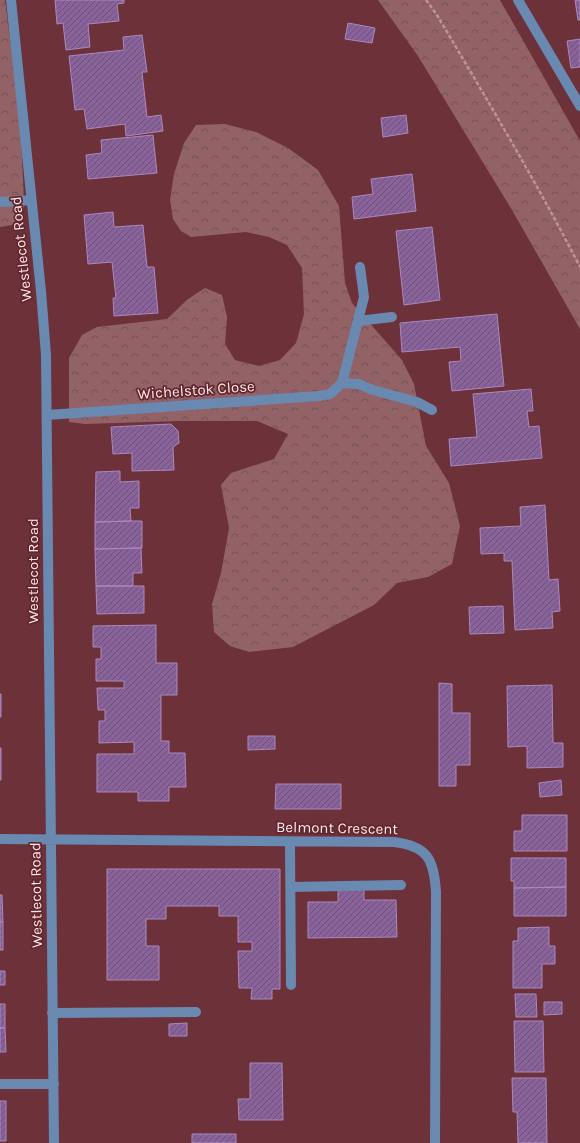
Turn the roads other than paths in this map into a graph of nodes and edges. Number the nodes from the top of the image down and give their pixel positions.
1 (11, 0) edge
2 (518, 0) edge
3 (580, 106) edge
4 (31, 200) junction
5 (0, 202) edge
6 (360, 267) dead end
7 (392, 317) dead end
8 (358, 321) junction
9 (342, 383) junction
10 (432, 410) dead end
11 (47, 415) junction
12 (0, 839) edge
13 (50, 840) junction
14 (290, 842) junction
15 (402, 885) dead end
16 (291, 887) junction
17 (291, 985) dead end
18 (196, 1012) dead end
19 (52, 1013) junction
20 (0, 1084) edge
21 (54, 1084) junction
22 (54, 1143) edge
23 (435, 1143) edge

1 - 4 street, Westlecot Road
2 - 3 street
4 - 5 street
4 - 11 street, Westlecot Road
6 - 8 street
7 - 8 street
8 - 9 street
9 - 10 street
9 - 11 street, Wichelstok Close
11 - 13 street, Westlecot Road
12 - 13 street, Belmont Crescent
13 - 14 street, Belmont Crescent
13 - 19 street, Westlecot Road
14 - 16 street
14 - 23 street, Belmont Crescent
15 - 16 street
16 - 17 street
18 - 19 street
19 - 21 street, Westlecot Road
20 - 21 street
21 - 22 street, Westlecot Road

